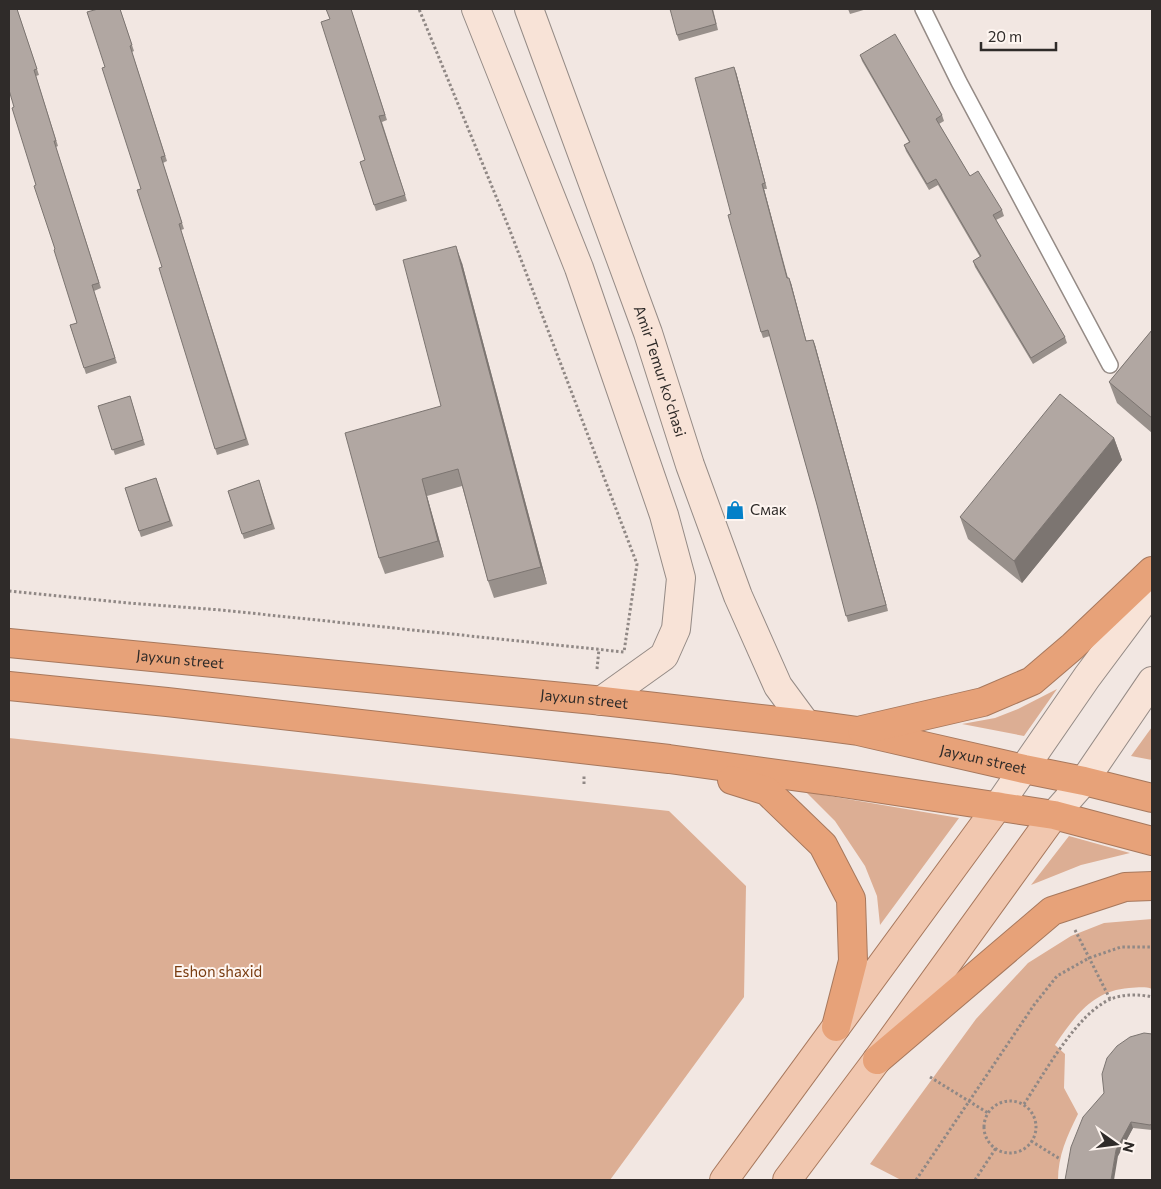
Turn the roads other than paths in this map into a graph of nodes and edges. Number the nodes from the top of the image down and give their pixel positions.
1 (476, 9) edge
2 (529, 9) edge
3 (923, 9) edge
4 (1110, 365) dead end
5 (1152, 571) edge
6 (1152, 590) edge
7 (9, 643) edge
8 (1152, 681) edge
9 (9, 686) edge
10 (601, 701) junction
11 (806, 724) junction
12 (858, 731) junction
13 (669, 759) junction
14 (1024, 769) junction
15 (1084, 781) junction
16 (1152, 798) edge
17 (998, 806) junction
18 (1054, 816) junction
19 (1152, 841) edge
20 (1152, 886) edge
21 (836, 1027) junction
22 (878, 1060) junction
23 (724, 1180) edge
24 (788, 1180) edge

1 - 10 main road
2 - 11 main road, Amir Temur ko'chasi
3 - 4 lane
5 - 12 highway
6 - 14 main road
7 - 10 highway, Jayxun street
8 - 15 main road
9 - 13 highway
10 - 11 highway, Jayxun street
11 - 12 highway, Jayxun street
12 - 14 highway, Jayxun street
13 - 17 highway
13 - 21 highway
14 - 15 highway, Jayxun street
14 - 17 main road
15 - 16 highway, Jayxun street
15 - 18 main road
17 - 18 highway
17 - 21 main road
18 - 19 highway
18 - 22 main road
20 - 22 highway
21 - 23 main road
22 - 24 main road

